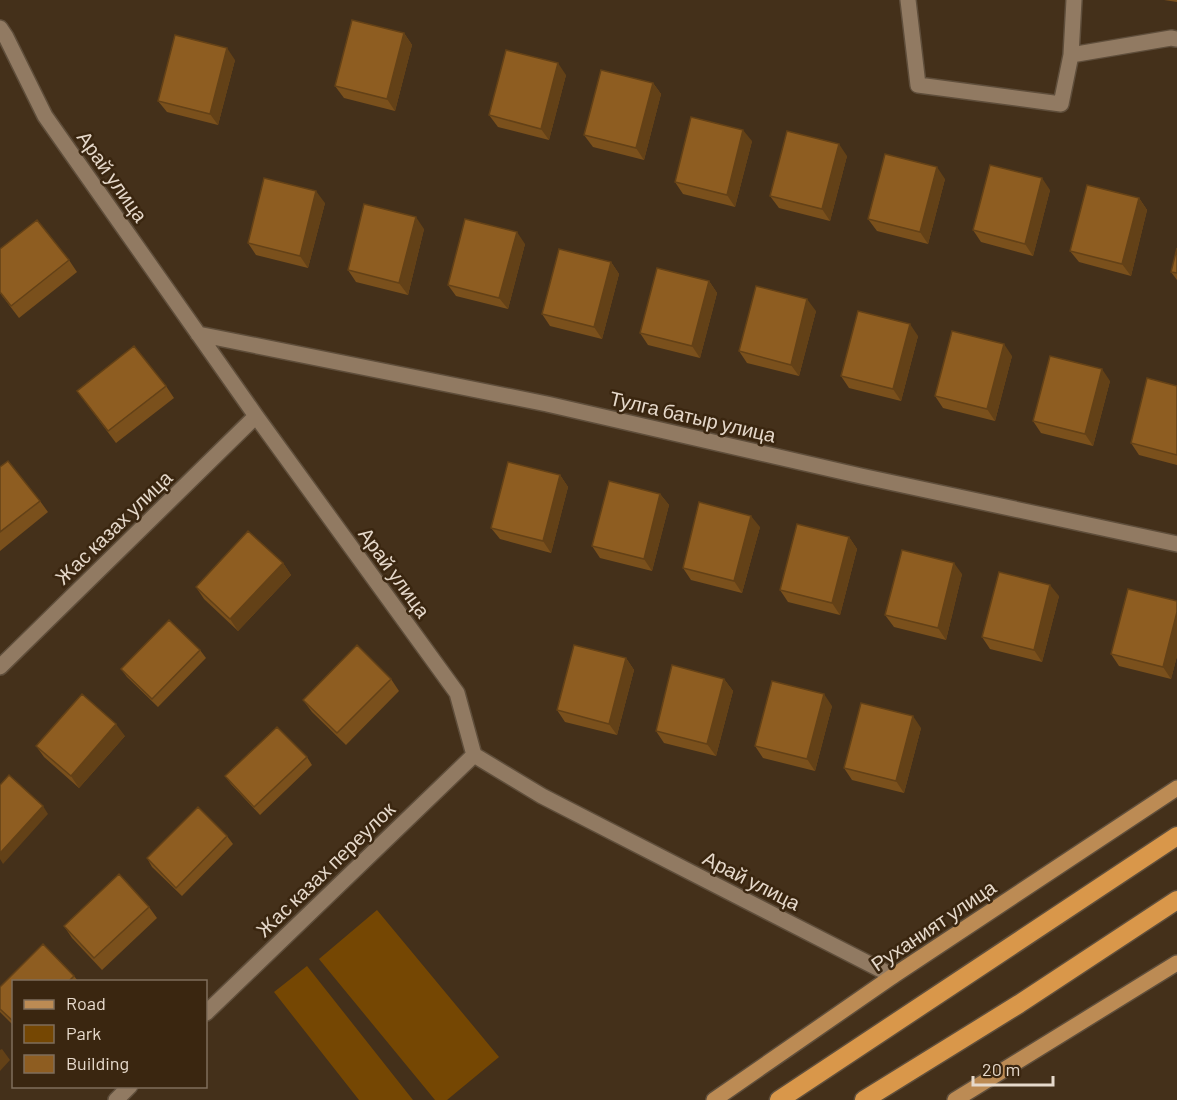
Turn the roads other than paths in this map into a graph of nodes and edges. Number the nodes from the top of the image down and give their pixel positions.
1 (908, 0) edge
2 (1074, 0) edge
3 (0, 28) edge
4 (1177, 39) edge
5 (1071, 55) junction
6 (198, 334) junction
7 (256, 416) junction
8 (1177, 544) edge
9 (0, 667) edge
10 (474, 755) junction
11 (1177, 788) edge
12 (1177, 836) edge
13 (1177, 900) edge
14 (1177, 963) edge
15 (893, 976) junction
16 (207, 1013) edge
17 (128, 1088) edge
18 (116, 1100) edge
19 (714, 1100) edge
20 (779, 1100) edge
21 (864, 1100) edge
22 (955, 1100) edge

1 - 5 street
2 - 5 street
3 - 6 street, Арай улица
4 - 5 street
6 - 7 street, Арай улица
6 - 8 street, Тулга батыр улица
7 - 9 street, Жас казах улица
7 - 10 street, Арай улица
10 - 15 street, Арай улица
10 - 16 street, Жас казах переулок
11 - 15 main road, Руханият улица
12 - 20 highway
13 - 21 highway
14 - 22 main road
15 - 19 main road, Руханият улица
17 - 18 street

